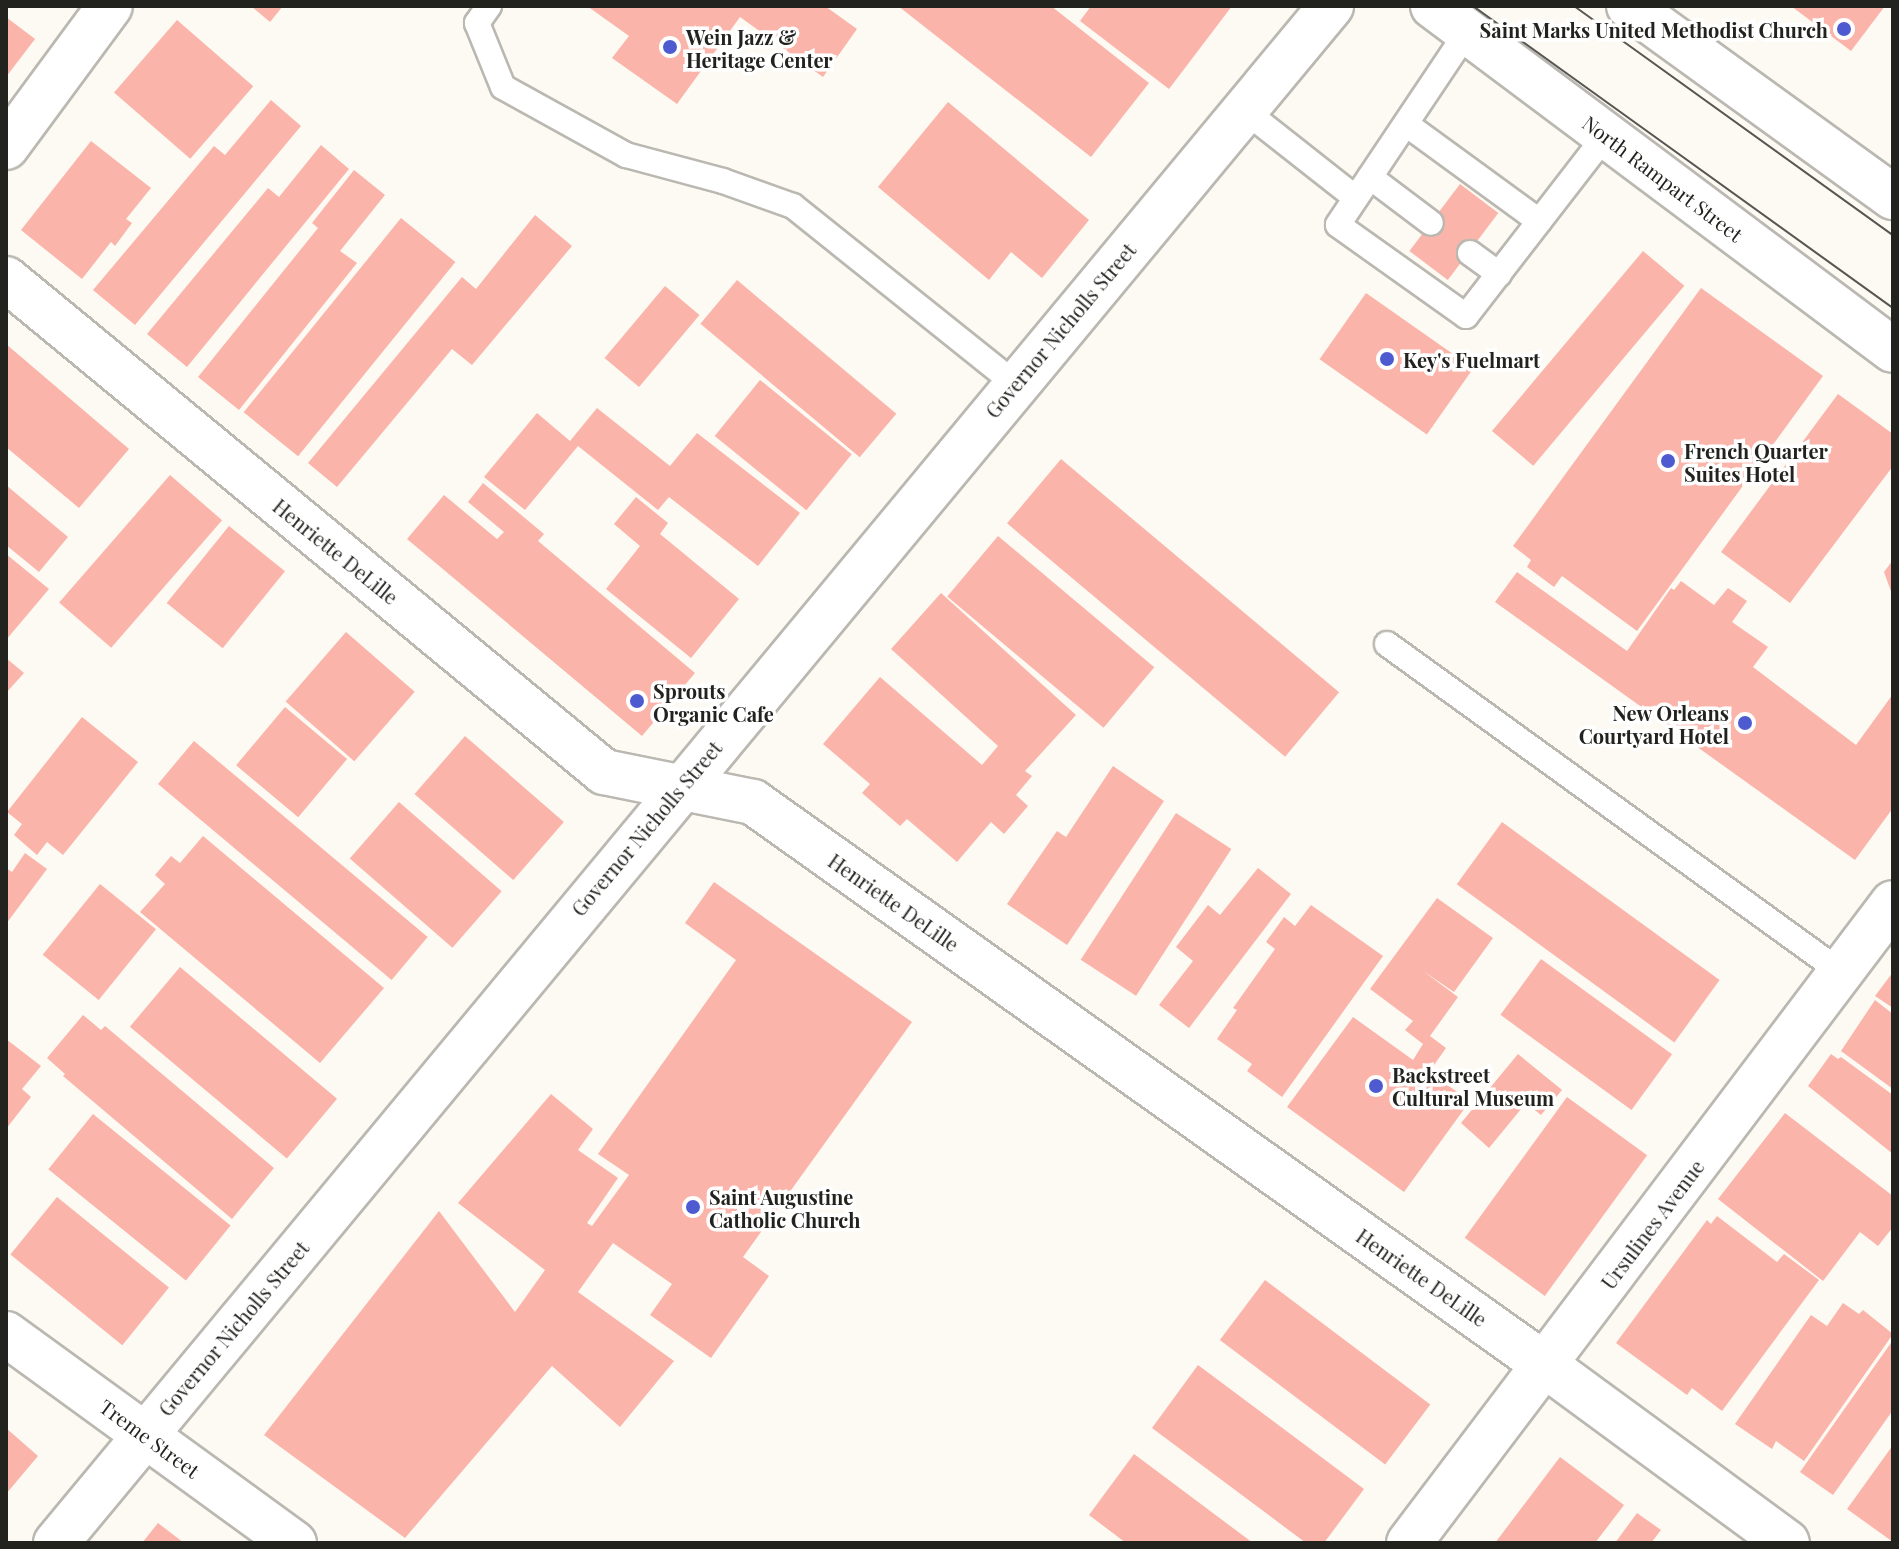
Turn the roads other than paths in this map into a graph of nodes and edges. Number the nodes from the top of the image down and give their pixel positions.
1 (110, 6) edge
2 (489, 6) edge
3 (1331, 6) edge
4 (1433, 6) edge
5 (1629, 6) edge
6 (1467, 32) junction
7 (1244, 110) junction
8 (1406, 124) junction
9 (1606, 135) junction
10 (6, 147) edge
11 (1370, 177) junction
12 (1893, 197) edge
13 (1356, 198) junction
14 (1539, 221) junction
15 (1431, 223) dead end
16 (1470, 253) dead end
17 (1499, 274) junction
18 (6, 279) edge
19 (1893, 350) edge
20 (1015, 384) junction
21 (1387, 644) dead end
22 (679, 787) junction
23 (1893, 903) edge
24 (1842, 973) junction
25 (6, 1334) edge
26 (1545, 1365) junction
27 (146, 1435) junction
28 (56, 1543) edge
29 (294, 1543) edge
30 (1409, 1543) edge
31 (1787, 1543) edge

1 - 10 street
2 - 20 lane
3 - 7 street, Governor Nicholls Street
4 - 6 street, North Rampart Street
5 - 12 street
6 - 8 lane
6 - 9 street, North Rampart Street
7 - 13 lane
7 - 20 street, Governor Nicholls Street
8 - 11 lane
8 - 14 lane
9 - 14 lane
9 - 19 street, North Rampart Street
11 - 13 lane
11 - 15 lane
13 - 17 lane
14 - 17 lane
16 - 17 lane
18 - 22 street, Henriette DeLille
20 - 22 street, Governor Nicholls Street
21 - 24 lane
22 - 26 street, Henriette DeLille
22 - 27 street, Governor Nicholls Street
23 - 24 street, Ursulines Avenue
24 - 26 street, Ursulines Avenue
25 - 27 street, Treme Street
26 - 30 street, Ursulines Avenue
26 - 31 street, Henriette DeLille
27 - 28 street, Governor Nicholls Street
27 - 29 street, Treme Street

